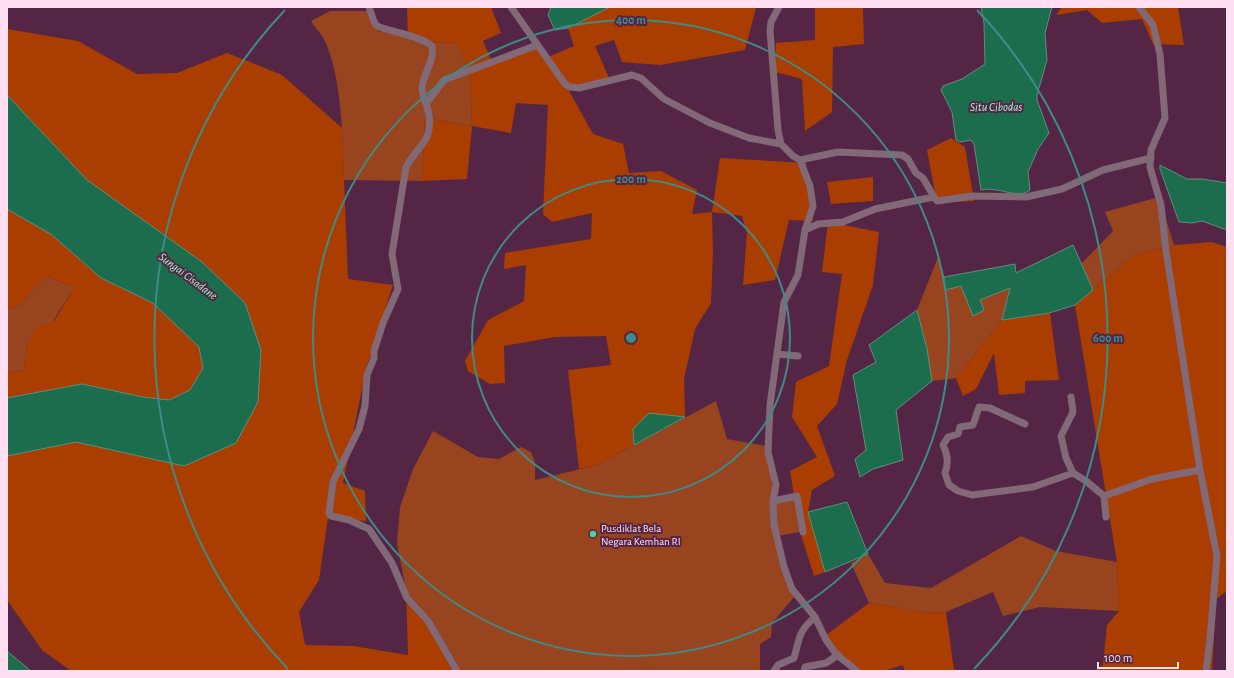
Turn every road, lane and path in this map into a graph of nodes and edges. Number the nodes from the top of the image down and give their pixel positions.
1 (370, 7) edge
2 (512, 7) edge
3 (779, 7) edge
4 (1139, 7) edge
5 (537, 45) junction
6 (426, 104) junction
7 (781, 144) junction
8 (1151, 158) junction
9 (800, 160) junction
10 (934, 197) junction
11 (805, 230) junction
12 (777, 354) junction
13 (798, 356) dead end
14 (1071, 396) dead end
15 (1025, 424) dead end
16 (1200, 470) junction
17 (1073, 473) junction
18 (1104, 496) junction
19 (773, 501) junction
20 (1106, 517) dead end
21 (803, 532) dead end
22 (815, 617) junction
23 (838, 655) junction
24 (457, 671) edge
25 (774, 671) edge
26 (804, 671) edge
27 (857, 671) edge
28 (1206, 671) edge

1 - 6 street
2 - 5 street
3 - 7 street
4 - 8 street
5 - 6 street
5 - 7 street
6 - 24 street
7 - 9 street
8 - 10 street
8 - 16 street
9 - 10 street
9 - 11 street
10 - 11 street
11 - 12 street
12 - 13 street
12 - 19 street
14 - 17 street
15 - 17 street
16 - 18 street
16 - 28 street
17 - 18 street
18 - 20 street
19 - 21 street
19 - 22 street
22 - 23 street
22 - 25 street
23 - 26 street
23 - 27 street

